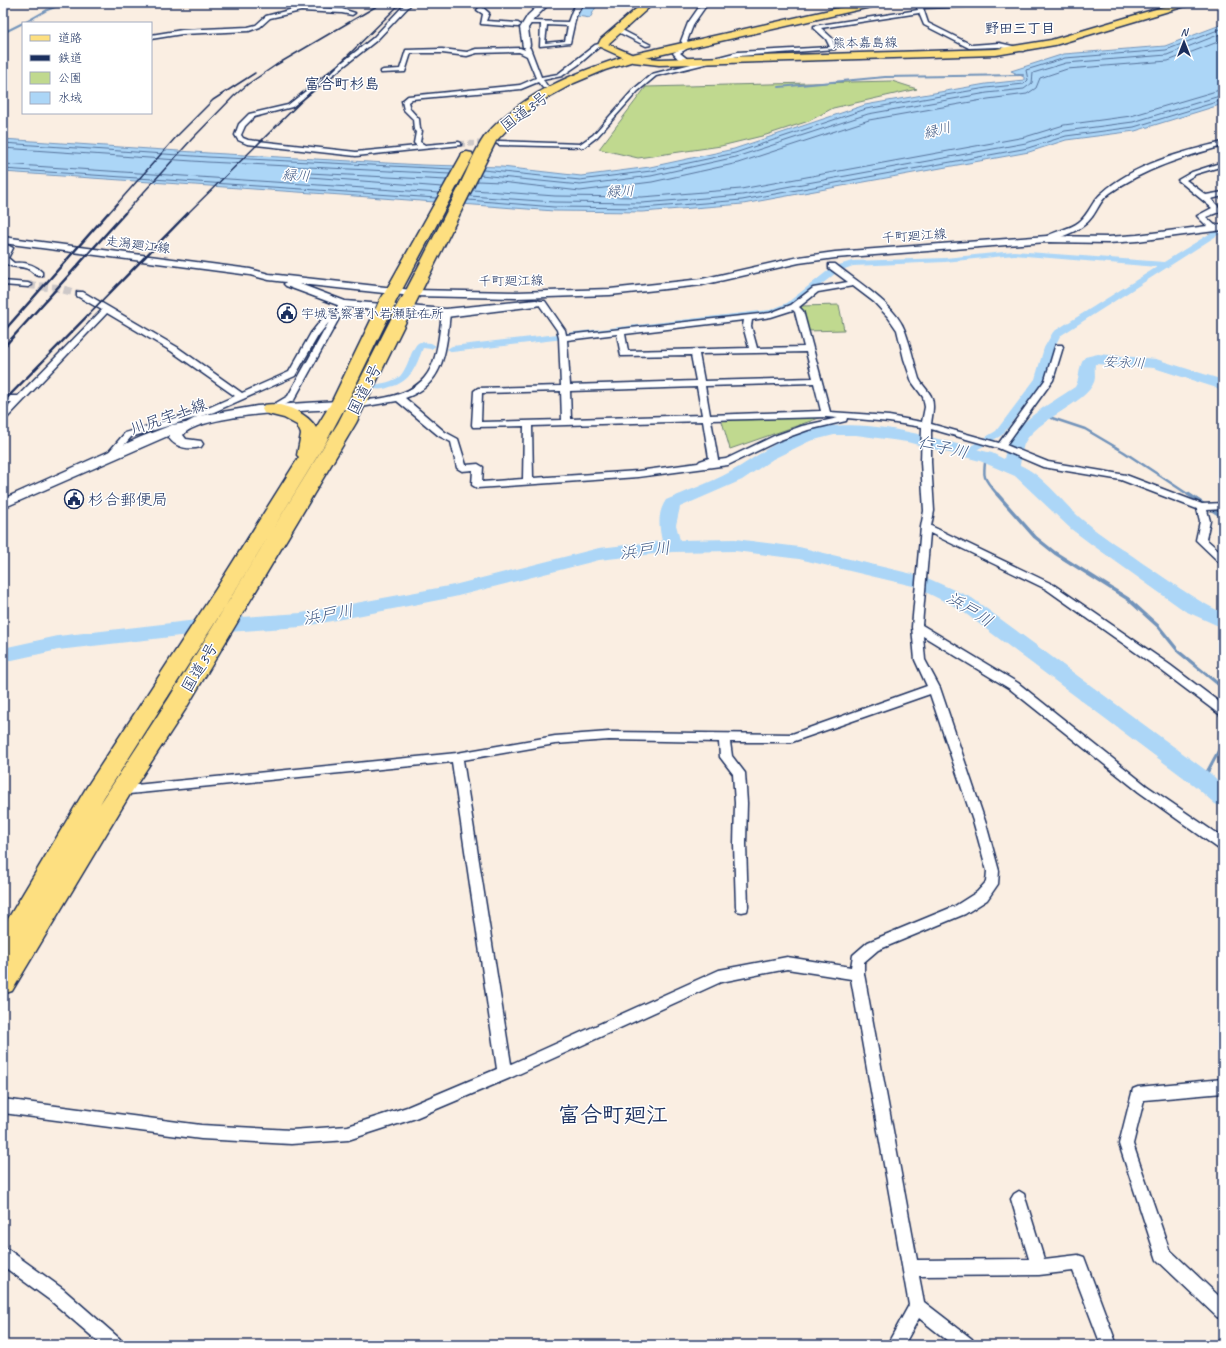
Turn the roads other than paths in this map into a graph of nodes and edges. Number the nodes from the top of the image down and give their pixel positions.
1 (409, 3) edge
2 (546, 3) edge
3 (580, 3) edge
4 (649, 3) edge
5 (705, 3) edge
6 (860, 3) edge
7 (875, 3) edge
8 (1011, 3) edge
9 (1186, 3) edge
10 (919, 7) edge
11 (481, 8) dead end
12 (352, 13) dead end
13 (528, 22) junction
14 (544, 23) junction
15 (571, 24) junction
16 (518, 25) dead end
17 (618, 30) junction
18 (152, 37) edge
19 (686, 43) junction
20 (603, 45) junction
21 (648, 45) dead end
22 (526, 46) joint
23 (1023, 49) junction
24 (530, 54) junction
25 (626, 56) junction
26 (718, 59) junction
27 (687, 61) junction
28 (383, 72) dead end
29 (542, 83) junction
30 (499, 143) tunnel mouth
31 (1223, 144) edge
32 (424, 148) junction
33 (472, 148) junction
34 (1217, 153) dead end
35 (1175, 158) junction
36 (1223, 164) edge
37 (1223, 194) edge
38 (1207, 199) junction
39 (1218, 228) edge
40 (1047, 239) junction
41 (3, 240) edge
42 (3, 245) edge
43 (918, 248) junction
44 (4, 258) edge
45 (832, 266) junction
46 (39, 274) dead end
47 (269, 277) junction
48 (702, 282) junction
49 (3, 283) edge
50 (856, 283) junction
51 (28, 285) tunnel mouth
52 (610, 292) junction
53 (80, 294) tunnel mouth
54 (390, 298) junction
55 (409, 300) junction
56 (542, 303) junction
57 (343, 304) junction
58 (794, 307) junction
59 (105, 311) junction
60 (446, 313) junction
61 (336, 316) junction
62 (748, 317) junction
63 (621, 332) junction
64 (562, 334) junction
65 (1059, 347) dead end
66 (810, 350) junction
67 (754, 351) junction
68 (695, 353) junction
69 (818, 380) junction
70 (701, 383) junction
71 (565, 388) junction
72 (240, 396) junction
73 (400, 398) junction
74 (3, 399) edge
75 (20, 399) junction
76 (347, 405) junction
77 (270, 409) junction
78 (826, 414) junction
79 (3, 417) edge
80 (854, 417) junction
81 (706, 418) junction
82 (567, 422) junction
83 (528, 423) junction
84 (926, 425) junction
85 (189, 426) junction
86 (196, 444) dead end
87 (1001, 446) junction
88 (112, 455) junction
89 (303, 463) junction
90 (697, 466) junction
91 (528, 482) junction
92 (3, 504) edge
93 (1223, 506) edge
94 (1201, 507) junction
95 (925, 532) junction
96 (1223, 560) edge
97 (917, 627) junction
98 (934, 688) junction
99 (1223, 711) edge
100 (724, 737) junction
101 (457, 757) junction
102 (122, 790) junction
103 (96, 791) junction
104 (1223, 845) edge
105 (742, 907) dead end
106 (3, 949) edge
107 (857, 974) junction
108 (3, 983) edge
109 (505, 1073) junction
110 (1223, 1086) edge
111 (3, 1106) edge
112 (1019, 1199) dead end
113 (3, 1256) edge
114 (1039, 1267) junction
115 (910, 1268) junction
116 (918, 1306) junction
117 (1223, 1311) edge
118 (114, 1345) edge
119 (895, 1345) edge
120 (966, 1345) edge
121 (1109, 1345) edge

1 - 32 street
2 - 13 main road
3 - 15 street
4 - 17 main road
5 - 19 street
6 - 19 highway, 国道3号
7 - 19 highway, 国道3号
8 - 10 street
9 - 23 main road, 熊本嘉島線
10 - 23 street
10 - 26 street
11 - 16 street
12 - 18 street
13 - 14 street
13 - 22 main road
14 - 15 street
14 - 15 street
17 - 20 main road
17 - 21 street
19 - 25 highway, 国道3号
19 - 27 street
20 - 25 main road, 熊本嘉島線
20 - 29 street
22 - 24 street
23 - 26 main road, 熊本嘉島線
24 - 28 street
24 - 29 street
25 - 27 main road, 熊本嘉島線
25 - 29 highway, 国道3号
25 - 33 highway, 国道3号
26 - 27 main road, 熊本嘉島線
26 - 30 street
29 - 32 street
29 - 33 highway, 国道3号
31 - 35 street
32 - 33 street
33 - 54 highway, 国道3号
33 - 55 highway, 国道3号
34 - 35 street
35 - 40 street
36 - 38 street
37 - 38 street
38 - 39 street
39 - 40 main road, 千町廻江線
40 - 43 main road, 千町廻江線
41 - 47 main road, 走潟廻江線
42 - 44 street
43 - 45 main road
43 - 48 main road, 千町廻江線
44 - 46 street
45 - 48 main road
45 - 50 street
47 - 54 main road, 走潟廻江線
47 - 57 main road, 走潟廻江線
48 - 52 main road, 千町廻江線
49 - 51 street
50 - 58 street
50 - 84 street
52 - 55 main road, 千町廻江線
52 - 56 main road, 千町廻江線
53 - 59 street
54 - 55 main road, 走潟廻江線
54 - 76 highway, 国道3号
55 - 76 highway, 国道3号
56 - 60 main road, 千町廻江線
56 - 64 street
57 - 60 main road, 走潟廻江線
57 - 61 street
58 - 62 street
58 - 66 street
59 - 72 street
59 - 75 street
60 - 73 street
61 - 72 street
61 - 77 street
62 - 63 street
62 - 67 street
63 - 64 street
63 - 68 street
64 - 71 street
65 - 87 street
66 - 67 street
66 - 69 street
67 - 68 street
68 - 70 street
69 - 70 street
69 - 78 street
70 - 71 street
70 - 81 street
71 - 82 street
71 - 83 street
72 - 88 street
73 - 76 street
73 - 91 street
74 - 75 street
75 - 79 street
76 - 77 main road, 川尻宇土線
76 - 89 highway, 国道3号
76 - 102 highway, 国道3号
77 - 85 main road, 川尻宇土線
77 - 89 highway
78 - 80 street
78 - 81 street
80 - 84 street
80 - 90 street
81 - 82 street
81 - 90 street
82 - 83 street
83 - 91 street
84 - 87 street
84 - 95 street
85 - 86 main road
85 - 88 main road, 川尻宇土線
87 - 94 street
88 - 92 main road, 川尻宇土線
89 - 103 highway, 国道3号
90 - 91 street
93 - 94 street
94 - 96 street
95 - 97 street
95 - 99 street
97 - 98 street
97 - 104 street
98 - 100 street
98 - 107 street
100 - 101 street
100 - 105 street
101 - 102 street
101 - 109 street
102 - 103 street
102 - 108 highway, 国道3号
103 - 106 highway, 国道3号
107 - 109 street
107 - 115 street
109 - 111 street
110 - 117 street
112 - 114 street
113 - 118 street
114 - 115 street
114 - 121 street
115 - 116 street
116 - 119 street
116 - 120 street

